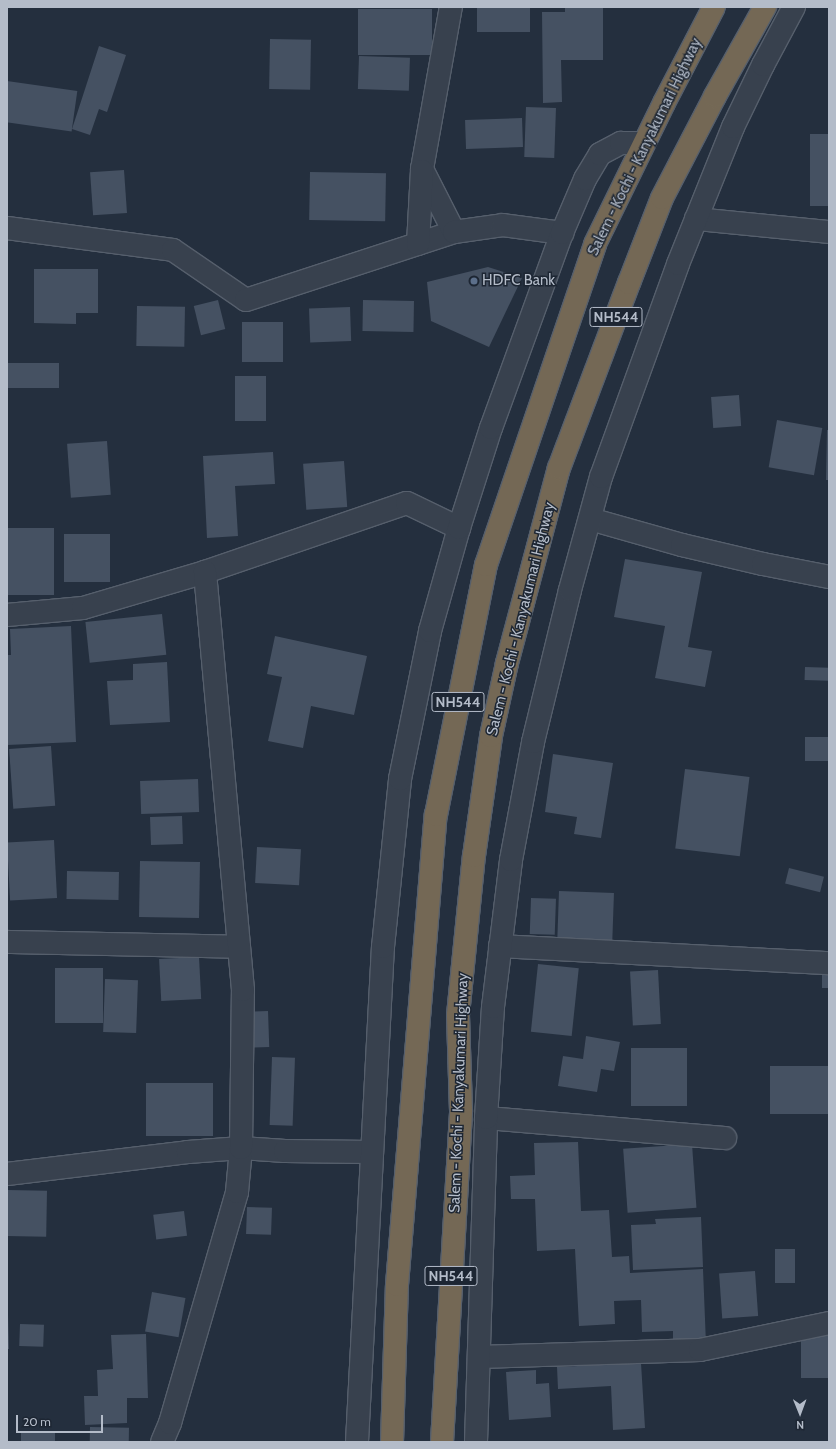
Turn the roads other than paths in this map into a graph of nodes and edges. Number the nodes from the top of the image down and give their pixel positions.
1 (451, 7) edge
2 (714, 7) edge
3 (765, 7) edge
4 (794, 7) edge
5 (644, 143) junction
6 (422, 169) junction
7 (696, 219) junction
8 (7, 228) edge
9 (454, 232) junction
10 (829, 232) edge
11 (562, 233) junction
12 (418, 244) junction
13 (590, 519) junction
14 (459, 528) junction
15 (205, 572) junction
16 (829, 577) edge
17 (7, 615) edge
18 (7, 942) edge
19 (500, 946) junction
20 (239, 947) junction
21 (829, 963) edge
22 (486, 1118) junction
23 (725, 1138) dead end
24 (241, 1148) junction
25 (371, 1152) junction
26 (7, 1174) edge
27 (829, 1323) edge
28 (479, 1357) junction
29 (162, 1442) edge
30 (356, 1442) edge
31 (392, 1442) edge
32 (442, 1442) edge
33 (476, 1442) edge

1 - 6 street
2 - 5 highway, Salem - Kochi - Kanyakumari Highway / NH544
3 - 32 highway, Salem - Kochi - Kanyakumari Highway / NH544
4 - 7 street
5 - 11 street
5 - 31 highway, Salem - Kochi - Kanyakumari Highway / NH544
6 - 9 street
6 - 12 street
7 - 10 street
7 - 13 street
8 - 12 street
9 - 11 street
9 - 12 street
11 - 14 street
13 - 16 street
13 - 19 street
14 - 15 street
14 - 25 street
15 - 17 street
15 - 20 street
18 - 20 street
19 - 21 street
19 - 22 street
20 - 24 street
22 - 23 street
22 - 28 street
24 - 25 street
24 - 26 street
24 - 29 street
25 - 30 street
27 - 28 street
28 - 33 street

